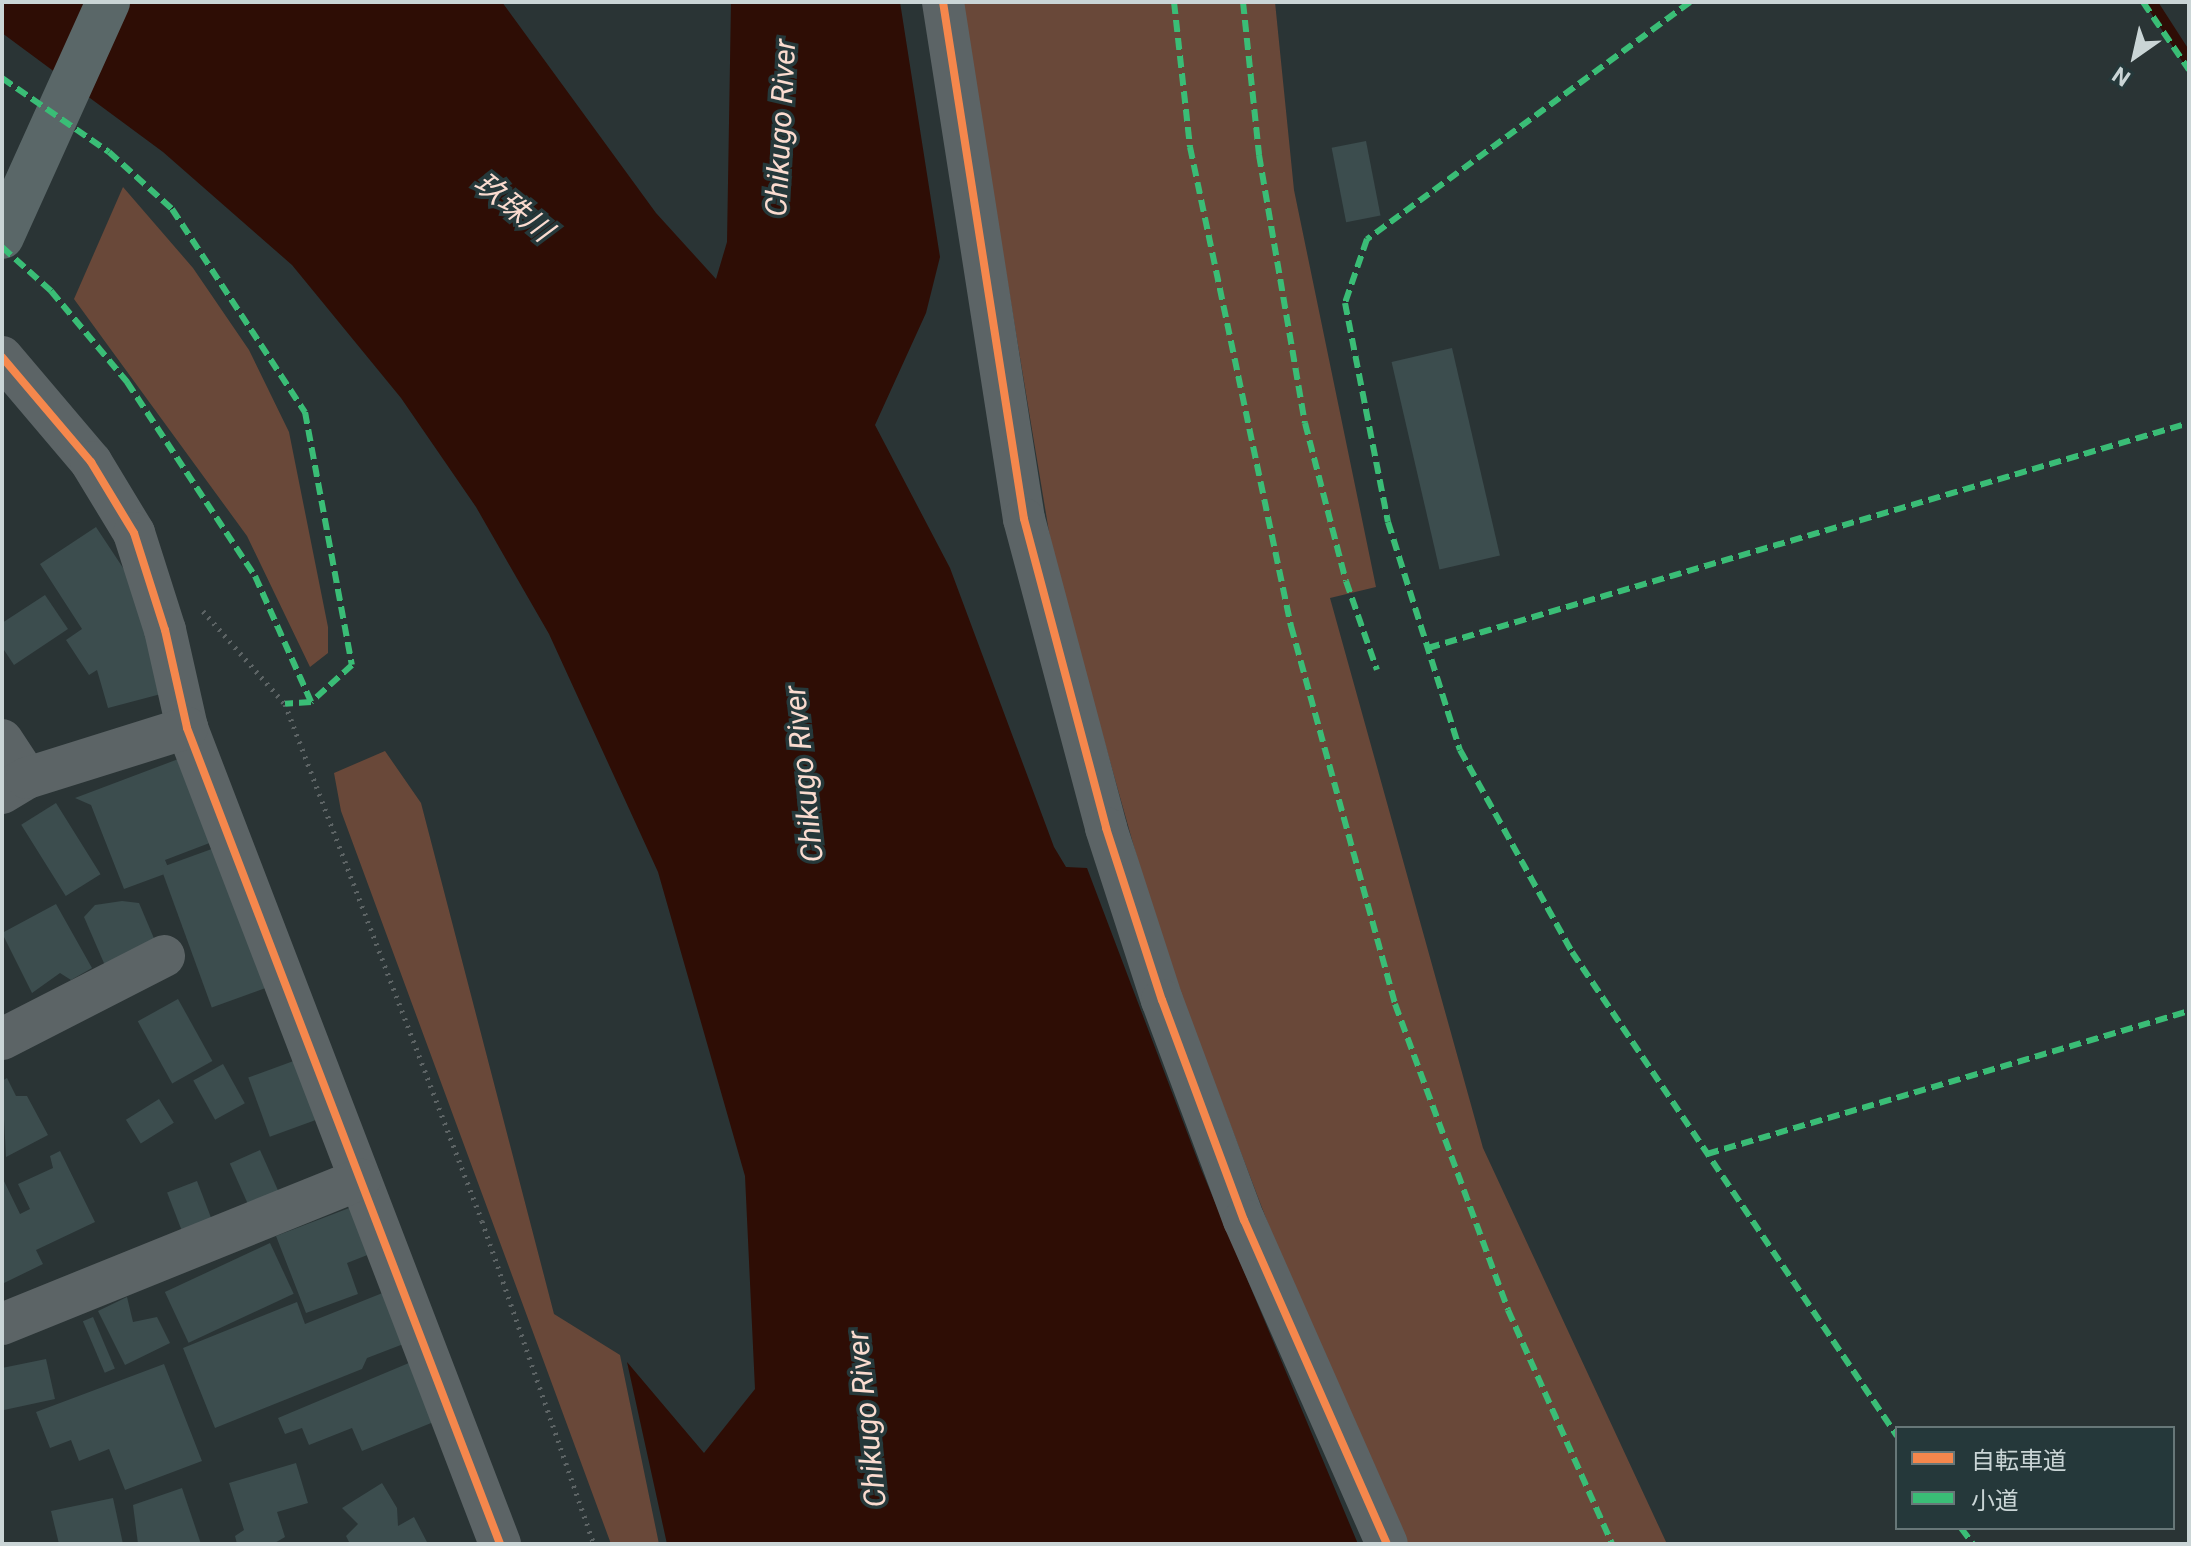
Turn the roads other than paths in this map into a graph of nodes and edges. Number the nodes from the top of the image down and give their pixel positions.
1 (108, 2) edge
2 (943, 2) edge
3 (2, 237) edge
4 (2, 357) edge
5 (187, 728) junction
6 (2, 740) edge
7 (14, 786) edge
8 (164, 956) dead end
9 (2, 1039) edge
10 (360, 1179) junction
11 (2, 1324) edge
12 (500, 1544) edge
13 (1387, 1544) edge

1 - 3 main road
2 - 13 street
4 - 5 street
5 - 7 street
5 - 10 street
6 - 7 street
8 - 9 street
10 - 11 street
10 - 12 street

